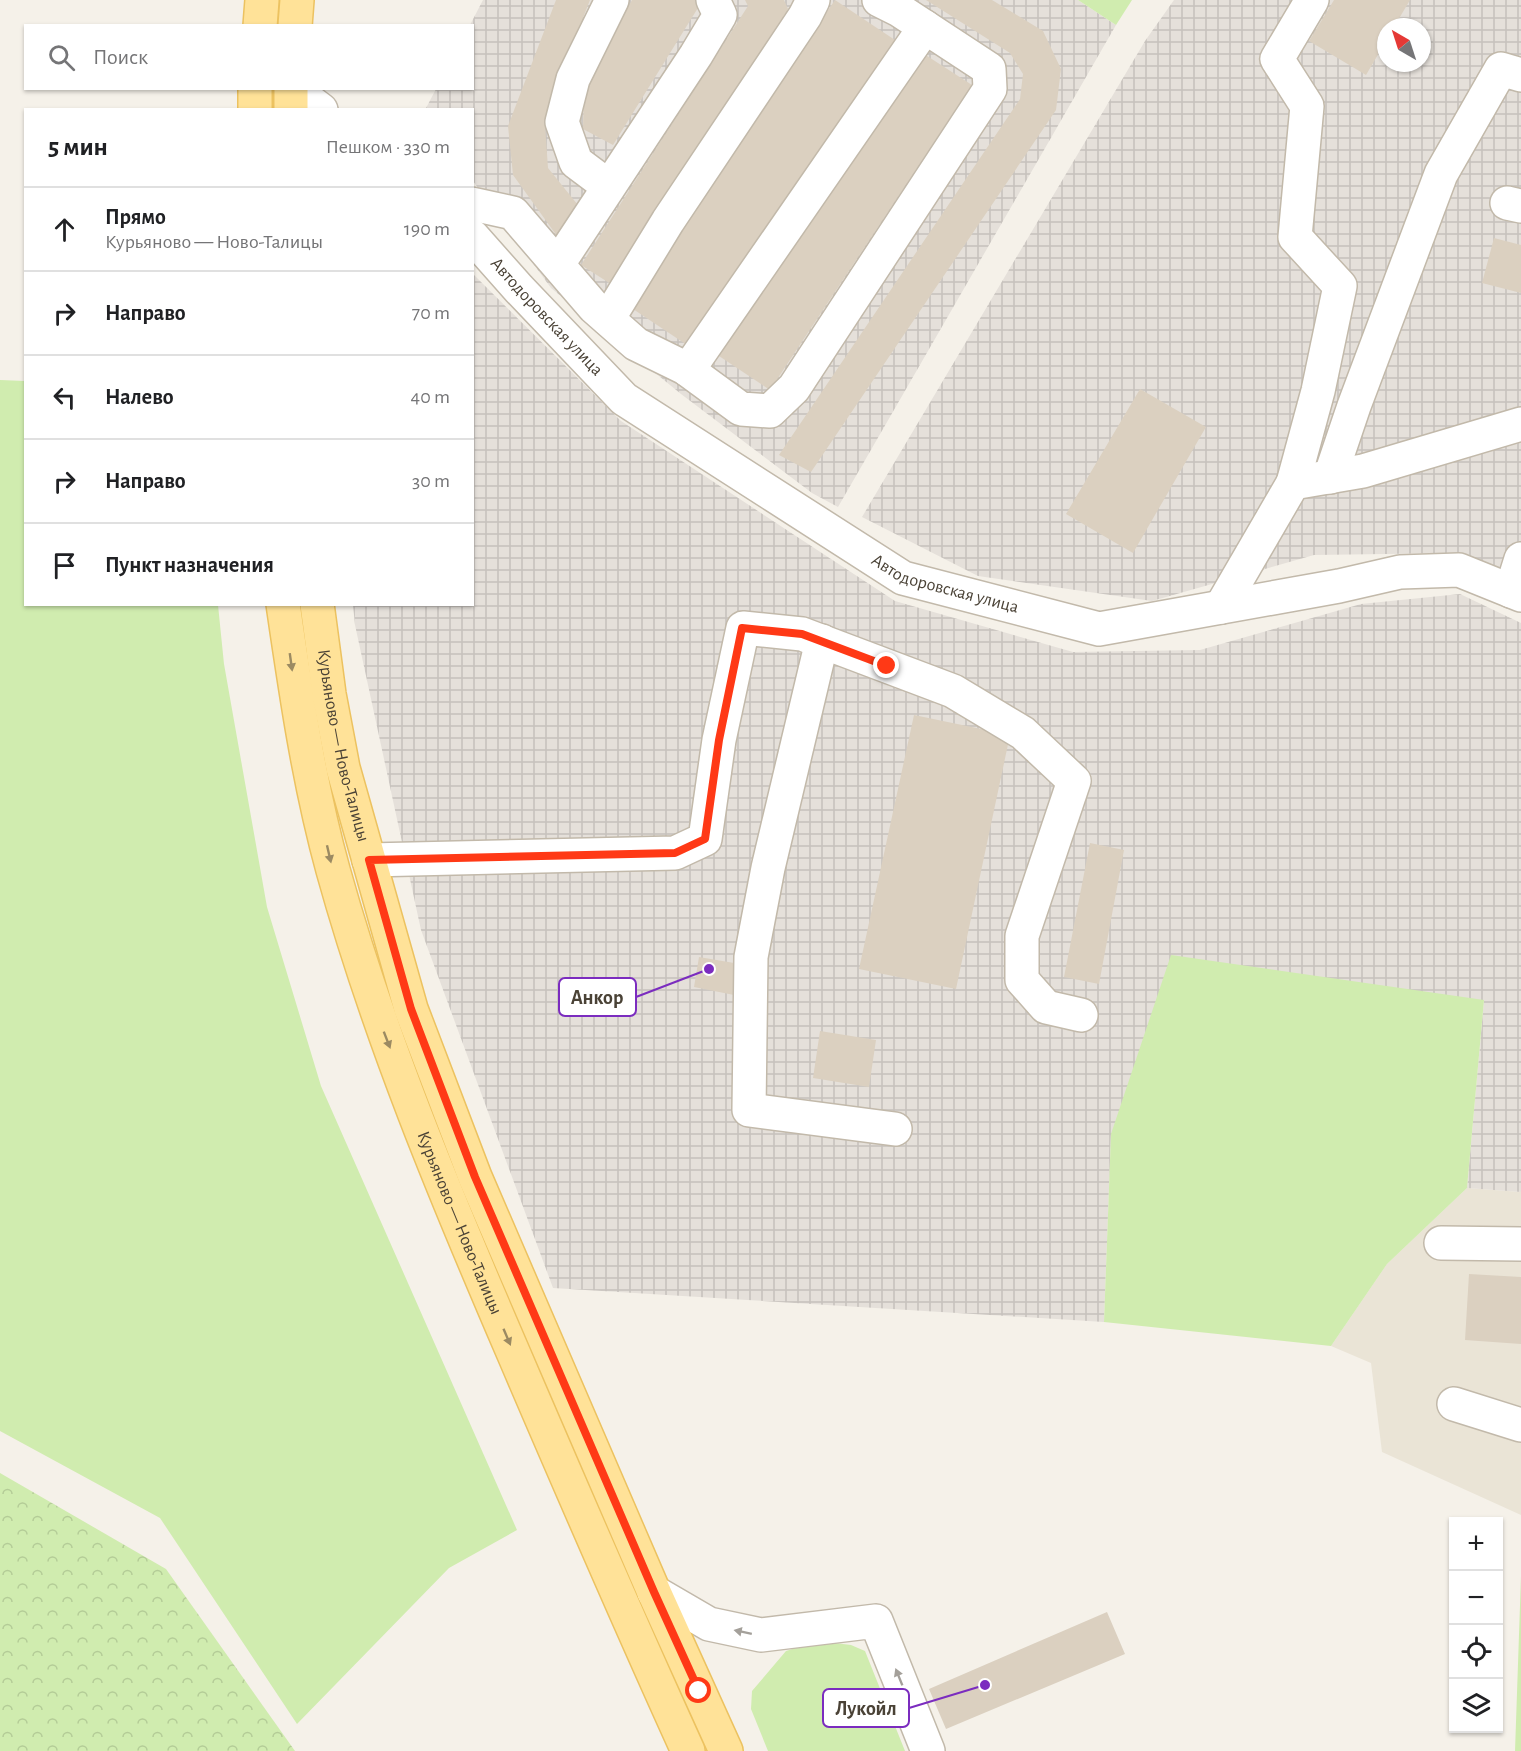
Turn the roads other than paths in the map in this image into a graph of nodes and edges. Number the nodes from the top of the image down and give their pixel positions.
1 (262, 0) edge
2 (297, 0) edge
3 (612, 0) edge
4 (713, 0) edge
5 (813, 0) edge
6 (879, 0) edge
7 (1312, 0) edge
8 (260, 24) edge
9 (295, 24) edge
10 (925, 27) junction
11 (1521, 75) edge
12 (255, 90) edge
13 (292, 90) edge
14 (295, 90) edge
15 (255, 108) edge
16 (291, 108) edge
17 (318, 108) edge
18 (608, 186) junction
19 (474, 204) edge
20 (474, 238) edge
21 (554, 260) junction
22 (608, 319) junction
23 (688, 370) junction
24 (1521, 424) edge
25 (1330, 477) junction
26 (1293, 483) junction
27 (1521, 559) edge
28 (1516, 593) edge
29 (283, 606) edge
30 (317, 606) edge
31 (1221, 607) junction
32 (822, 641) junction
33 (369, 860) junction
34 (1081, 1015) dead end
35 (895, 1129) dead end
36 (1441, 1243) dead end
37 (1521, 1244) edge
38 (1454, 1404) dead end
39 (1521, 1425) edge
40 (654, 1592) junction
41 (688, 1751) edge
42 (726, 1751) edge
43 (928, 1751) edge

1 - 8 main road
2 - 9 main road
3 - 18 street
4 - 18 street
5 - 22 street
6 - 10 street
7 - 26 street
10 - 23 street
10 - 23 street
11 - 25 street
12 - 15 main road
13 - 16 main road
14 - 17 street
18 - 21 street
19 - 21 street
20 - 31 street, Автодоровская улица
21 - 22 street
22 - 23 street
24 - 25 street
25 - 26 street
26 - 31 street
27 - 28 street
28 - 31 street, Автодоровская улица
29 -> 41 main road, Курьяново — Ново-Талицы
30 - 33 main road, Курьяново — Ново-Талицы
32 - 33 street
32 - 34 street
32 - 35 street
33 - 40 main road, Курьяново — Ново-Талицы
36 - 37 street
38 - 39 street
40 - 42 main road, Курьяново — Ново-Талицы
43 -> 40 street

